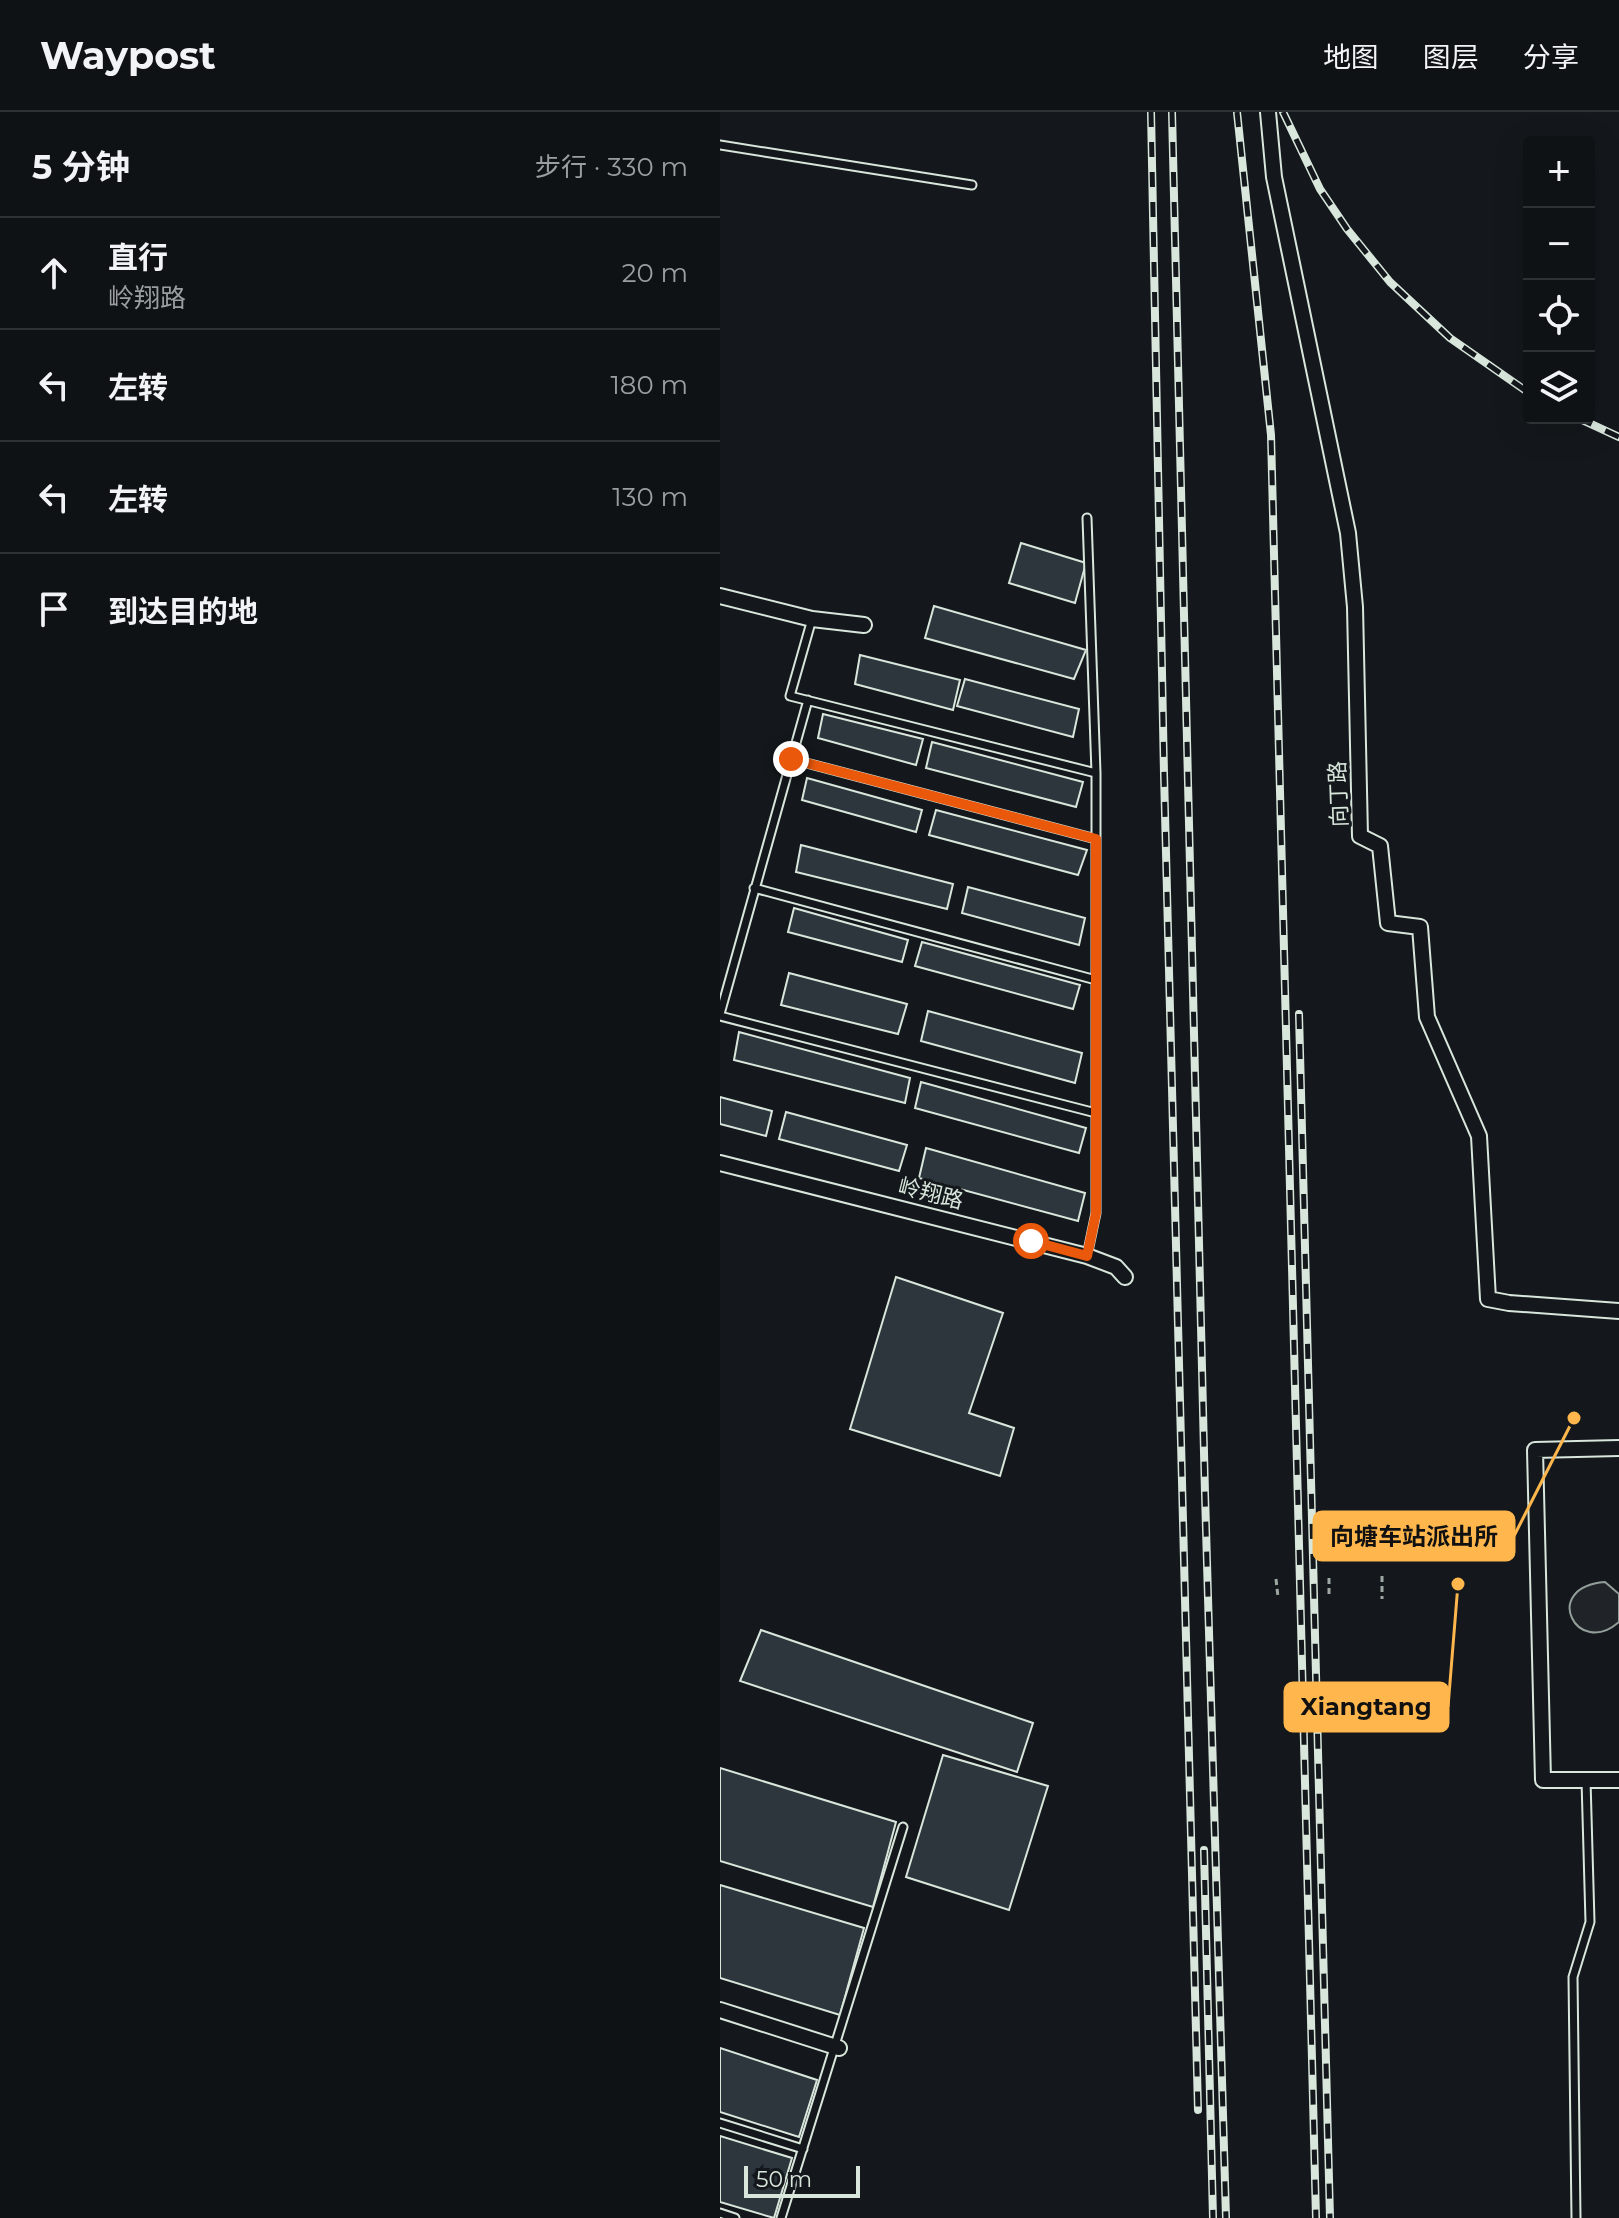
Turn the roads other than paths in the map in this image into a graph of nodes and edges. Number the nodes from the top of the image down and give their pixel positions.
1 (1268, 112) edge
2 (720, 145) edge
3 (972, 185) dead end
4 (1087, 518) dead end
5 (720, 596) edge
6 (812, 619) junction
7 (864, 625) dead end
8 (808, 700) junction
9 (791, 759) junction
10 (1096, 773) junction
11 (1096, 839) junction
12 (754, 888) junction
13 (1096, 980) junction
14 (720, 1015) edge
15 (1096, 1113) junction
16 (720, 1163) edge
17 (1087, 1256) junction
18 (1125, 1277) dead end
19 (1619, 1311) edge
20 (1619, 1448) edge
21 (1586, 1780) junction
22 (1619, 1780) edge
23 (903, 1827) dead end
24 (720, 2010) edge
25 (837, 2047) junction
26 (720, 2123) edge
27 (803, 2149) junction
28 (720, 2213) edge
29 (735, 2218) edge
30 (781, 2218) edge
31 (1576, 2218) edge

1 - 19 street, 向丁路
2 - 3 lane
4 - 10 lane
5 - 6 street
6 - 7 street
6 - 8 lane
8 - 9 lane
8 - 10 lane
9 - 11 lane
9 - 12 lane
10 - 11 lane
11 - 13 lane
12 - 13 lane
12 - 14 lane
13 - 15 lane
14 - 15 lane
15 - 17 lane
16 - 17 street, 岭翔路
17 - 18 street, 岭翔路
20 - 21 street
21 - 22 street
21 - 31 lane
23 - 25 lane
24 - 25 street
25 - 27 lane
26 - 27 lane
27 - 30 lane
28 - 29 lane

